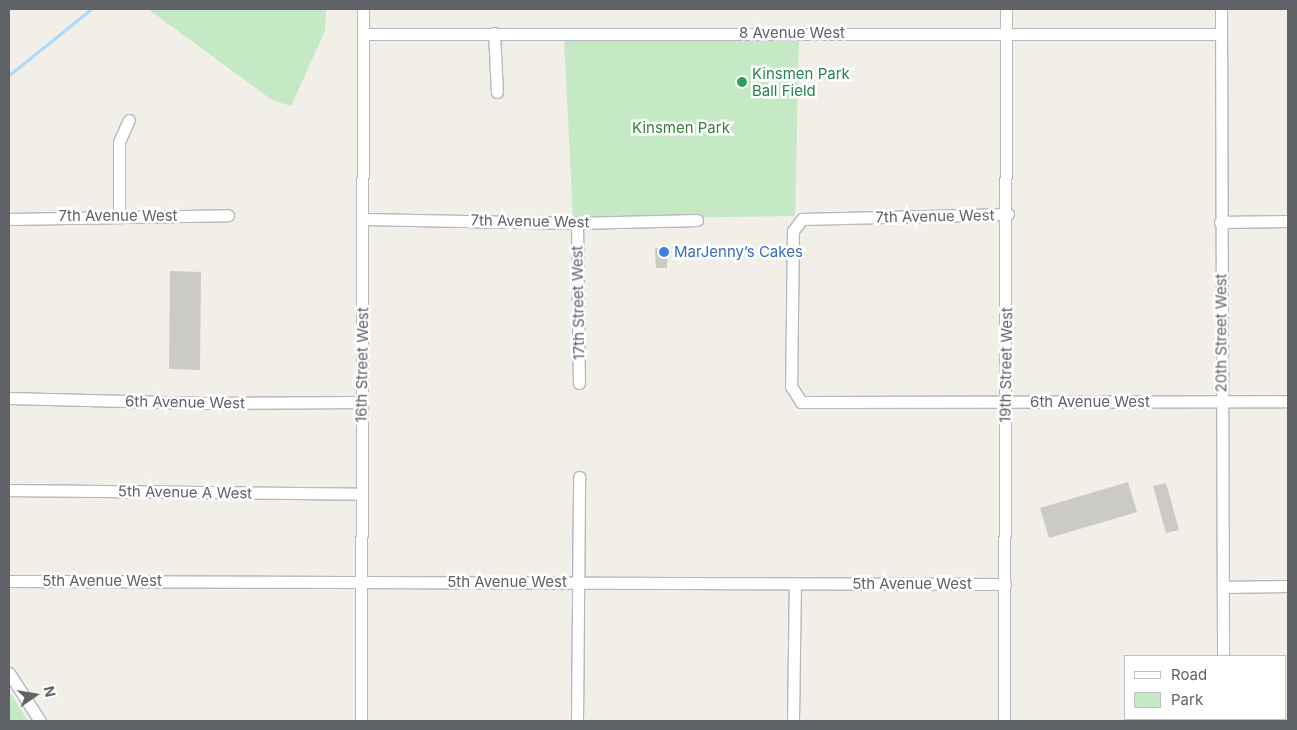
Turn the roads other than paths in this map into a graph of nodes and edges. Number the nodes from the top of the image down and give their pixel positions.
1 (363, 9) edge
2 (1006, 9) edge
3 (1221, 9) edge
4 (494, 33) junction
5 (1006, 33) junction
6 (363, 34) junction
7 (1221, 34) junction
8 (497, 92) dead end
9 (129, 120) dead end
10 (1008, 214) junction
11 (228, 215) dead end
12 (119, 217) junction
13 (9, 219) edge
14 (364, 219) junction
15 (697, 220) dead end
16 (1288, 220) edge
17 (577, 222) junction
18 (1220, 222) junction
19 (579, 383) dead end
20 (9, 398) edge
21 (1288, 400) edge
22 (1221, 401) junction
23 (362, 402) junction
24 (801, 402) joint
25 (1005, 402) junction
26 (578, 477) dead end
27 (9, 490) edge
28 (362, 494) junction
29 (9, 581) edge
30 (362, 582) junction
31 (578, 582) junction
32 (795, 584) junction
33 (1004, 584) junction
34 (1223, 586) junction
35 (1288, 586) edge
36 (1223, 655) edge
37 (9, 672) edge
38 (40, 721) edge
39 (361, 721) edge
40 (577, 721) edge
41 (793, 721) edge
42 (1004, 721) edge

1 - 6 street, 16th Street West
2 - 5 street, 19th Street West
3 - 7 street, 20th Street West
4 - 5 street, 8 Avenue West
4 - 6 street, 8 Avenue West
4 - 8 street
5 - 7 street, 8 Avenue West
5 - 10 street, 19th Street West
6 - 14 street, 16th Street West
7 - 18 street, 20th Street West
9 - 12 street
10 - 24 street, 7th Avenue West
10 - 25 street, 19th Street West
11 - 12 street, 7th Avenue West
12 - 13 street, 7th Avenue West
14 - 17 street, 7th Avenue West
14 - 23 street, 16th Street West
15 - 17 street, 7th Avenue West
16 - 18 street
17 - 19 street, 17th Street West
18 - 22 street, 20th Street West
20 - 23 street, 6th Avenue West
21 - 22 street, 6th Avenue West
22 - 25 street, 6th Avenue West
22 - 34 street, 20th Street West
23 - 28 street, 16th Street West
24 - 25 street, 6th Avenue West
25 - 33 street, 19th Street West
26 - 31 street
27 - 28 street, 5th Avenue A West
28 - 30 street, 16th Street West
29 - 30 street, 5th Avenue West
30 - 31 street, 5th Avenue West
30 - 39 street, 16th Street West
31 - 32 street, 5th Avenue West
31 - 40 street
32 - 33 street, 5th Avenue West
32 - 41 street
33 - 42 street, 19th Street West
34 - 35 street
34 - 36 street, 20th Street West
37 - 38 street

